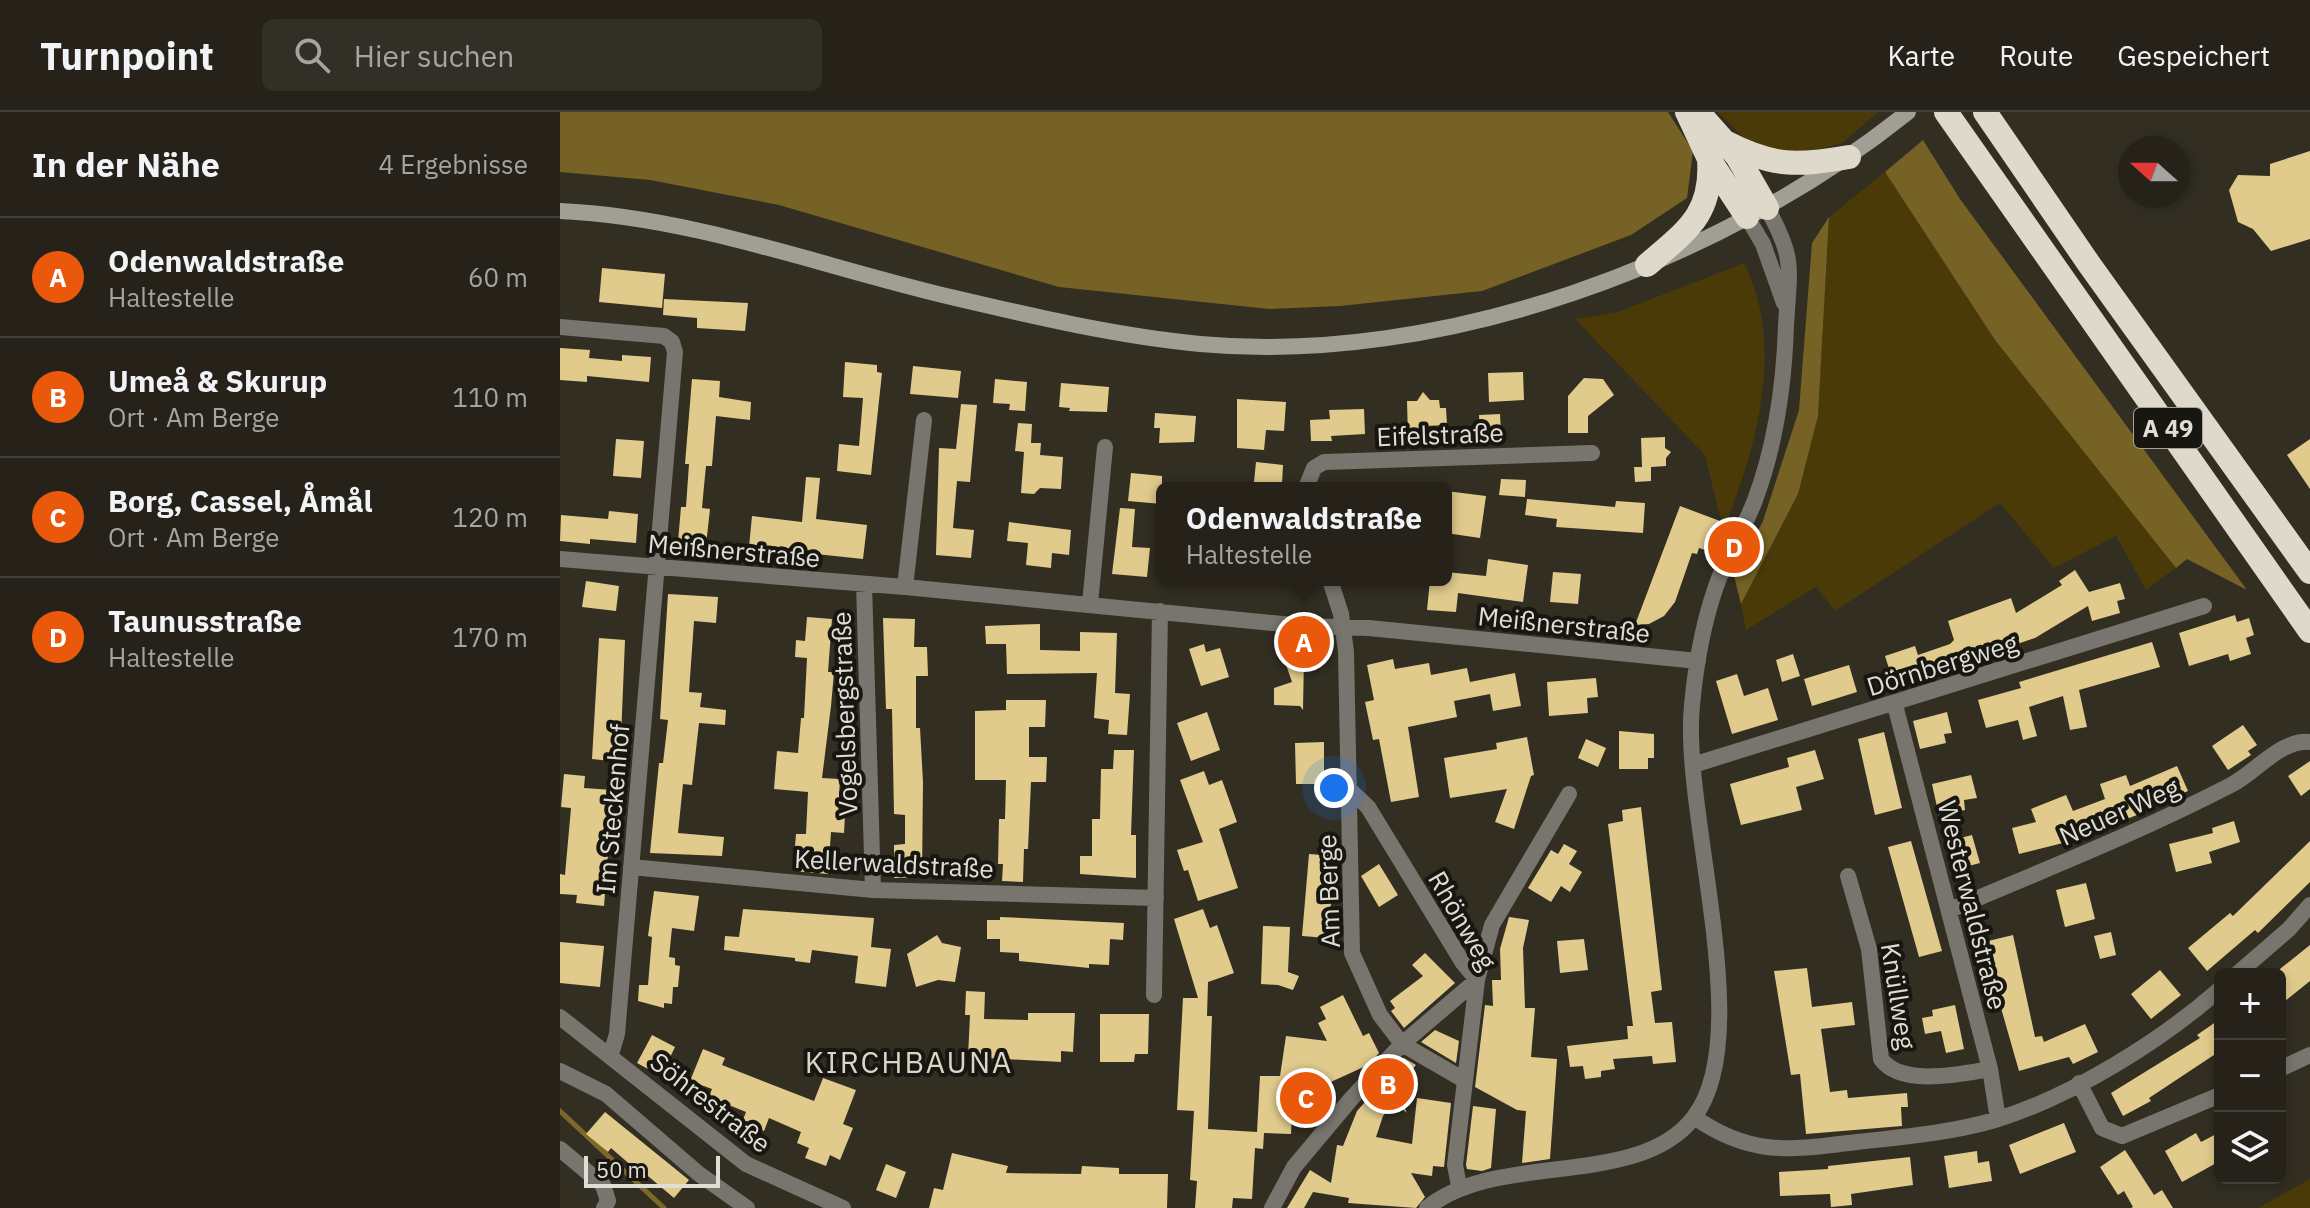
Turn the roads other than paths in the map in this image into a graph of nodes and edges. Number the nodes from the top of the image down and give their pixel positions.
1 (1687, 112) edge
2 (1698, 112) edge
3 (1908, 112) edge
4 (1946, 112) edge
5 (1985, 112) edge
6 (1717, 150) junction
7 (1849, 157) junction
8 (560, 211) edge
9 (1757, 212) junction
10 (1647, 265) junction
11 (560, 327) edge
12 (924, 420) dead end
13 (1105, 447) dead end
14 (1592, 453) dead end
15 (1308, 482) edge
16 (560, 559) edge
17 (657, 568) junction
18 (2310, 572) edge
19 (864, 584) junction
20 (1332, 586) edge
21 (905, 587) junction
22 (1090, 604) junction
23 (2204, 606) dead end
24 (1160, 611) junction
25 (1343, 628) junction
26 (2310, 631) edge
27 (1698, 661) junction
28 (1895, 705) junction
29 (2305, 741) edge
30 (1693, 765) junction
31 (1351, 791) junction
32 (1569, 794) dead end
33 (631, 867) junction
34 (1848, 876) dead end
35 (873, 890) junction
36 (1156, 898) junction
37 (2310, 905) edge
38 (1950, 910) junction
39 (2244, 968) edge
40 (1477, 980) junction
41 (2214, 994) edge
42 (1154, 995) dead end
43 (560, 1017) edge
44 (1402, 1044) junction
45 (611, 1054) junction
46 (2310, 1055) edge
47 (2286, 1066) edge
48 (1990, 1069) junction
49 (560, 1071) edge
50 (1464, 1080) junction
51 (2079, 1083) junction
52 (2214, 1098) edge
53 (1694, 1117) junction
54 (1998, 1119) junction
55 (560, 1149) edge
56 (1459, 1186) junction
57 (604, 1208) edge
58 (747, 1208) edge
59 (843, 1208) edge
60 (1272, 1208) edge
61 (1427, 1208) edge

1 - 6 highway
2 - 6 highway
3 - 7 main road
4 - 26 highway, A 49
5 - 18 highway, A 49
6 - 7 highway
6 - 9 highway
6 - 10 highway
7 - 9 main road
8 - 10 main road
9 - 10 main road
9 - 27 street
11 - 17 street, Im Steckenhof
12 - 21 street
13 - 22 street
14 - 15 street, Eifelstraße
16 - 17 street, Meißnerstraße
17 - 19 street, Meißnerstraße
17 - 33 street, Im Steckenhof
19 - 21 street, Meißnerstraße
19 - 35 street, Vogelsbergstraße
20 - 25 street
21 - 22 street, Meißnerstraße
22 - 24 street, Meißnerstraße
23 - 28 street, Dörnbergweg
24 - 25 street, Meißnerstraße
24 - 36 street
25 - 27 street, Meißnerstraße
25 - 31 street, Am Berge
27 - 30 street
28 - 30 street, Dörnbergweg
28 - 38 street, Westerwaldstraße
29 - 38 street, Neuer Weg
30 - 53 street
31 - 40 street, Rhönweg
31 - 44 street, Am Berge
32 - 40 street
33 - 35 street, Kellerwaldstraße
33 - 45 street, Im Steckenhof
34 - 48 street, Knüllweg
35 - 36 street, Kellerwaldstraße
36 - 42 street
37 - 39 street
38 - 48 street, Westerwaldstraße
40 - 44 street
40 - 50 street, Rhönweg
41 - 51 street
43 - 45 street, Söhrestraße
44 - 50 street, Am Berge
44 - 60 street
45 - 59 street, Söhrestraße
46 - 47 street
48 - 54 street, Westerwaldstraße
49 - 58 street
50 - 56 street, Rhönweg
51 - 52 street
51 - 54 street
53 - 54 street
53 - 56 street
55 - 57 street
56 - 61 street

